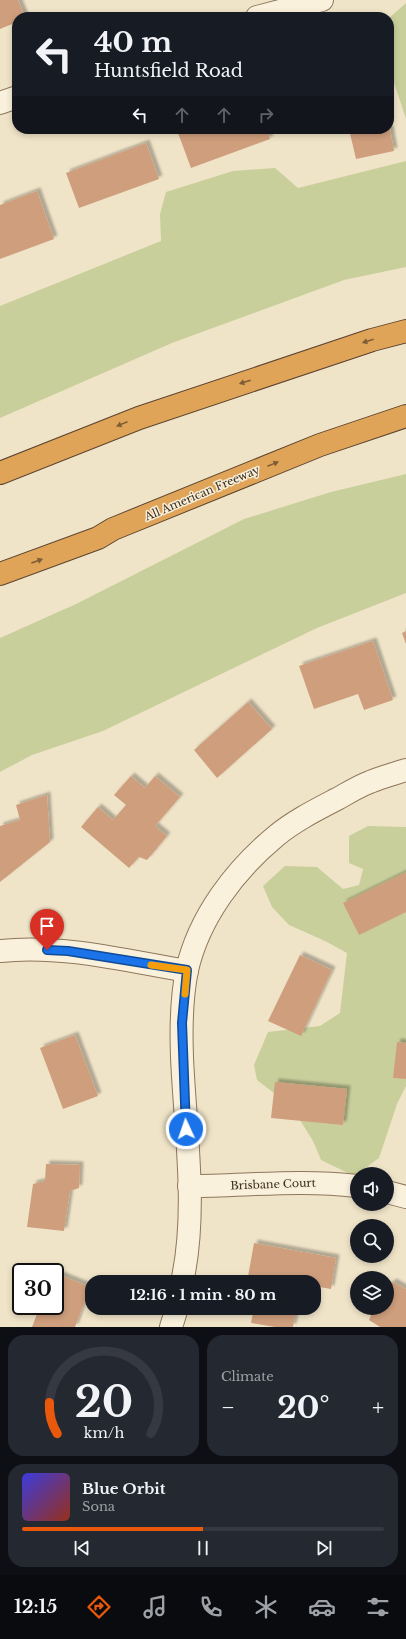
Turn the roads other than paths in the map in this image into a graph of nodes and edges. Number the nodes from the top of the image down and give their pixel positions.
1 (322, 0) edge
2 (264, 10) edge
3 (12, 99) edge
4 (0, 103) edge
5 (406, 331) edge
6 (406, 416) edge
7 (0, 473) edge
8 (0, 574) edge
9 (406, 770) edge
10 (0, 951) edge
11 (187, 970) junction
12 (350, 1185) edge
13 (189, 1186) junction
14 (394, 1194) edge
15 (406, 1197) edge
16 (183, 1275) edge
17 (174, 1315) edge
18 (171, 1327) edge

1 - 2 street
3 - 4 street
5 -> 7 highway
8 -> 6 highway, All American Freeway
9 - 11 street
10 - 11 street
11 - 13 street
12 - 13 street, Brisbane Court
13 - 16 street
14 - 15 street
17 - 18 street

